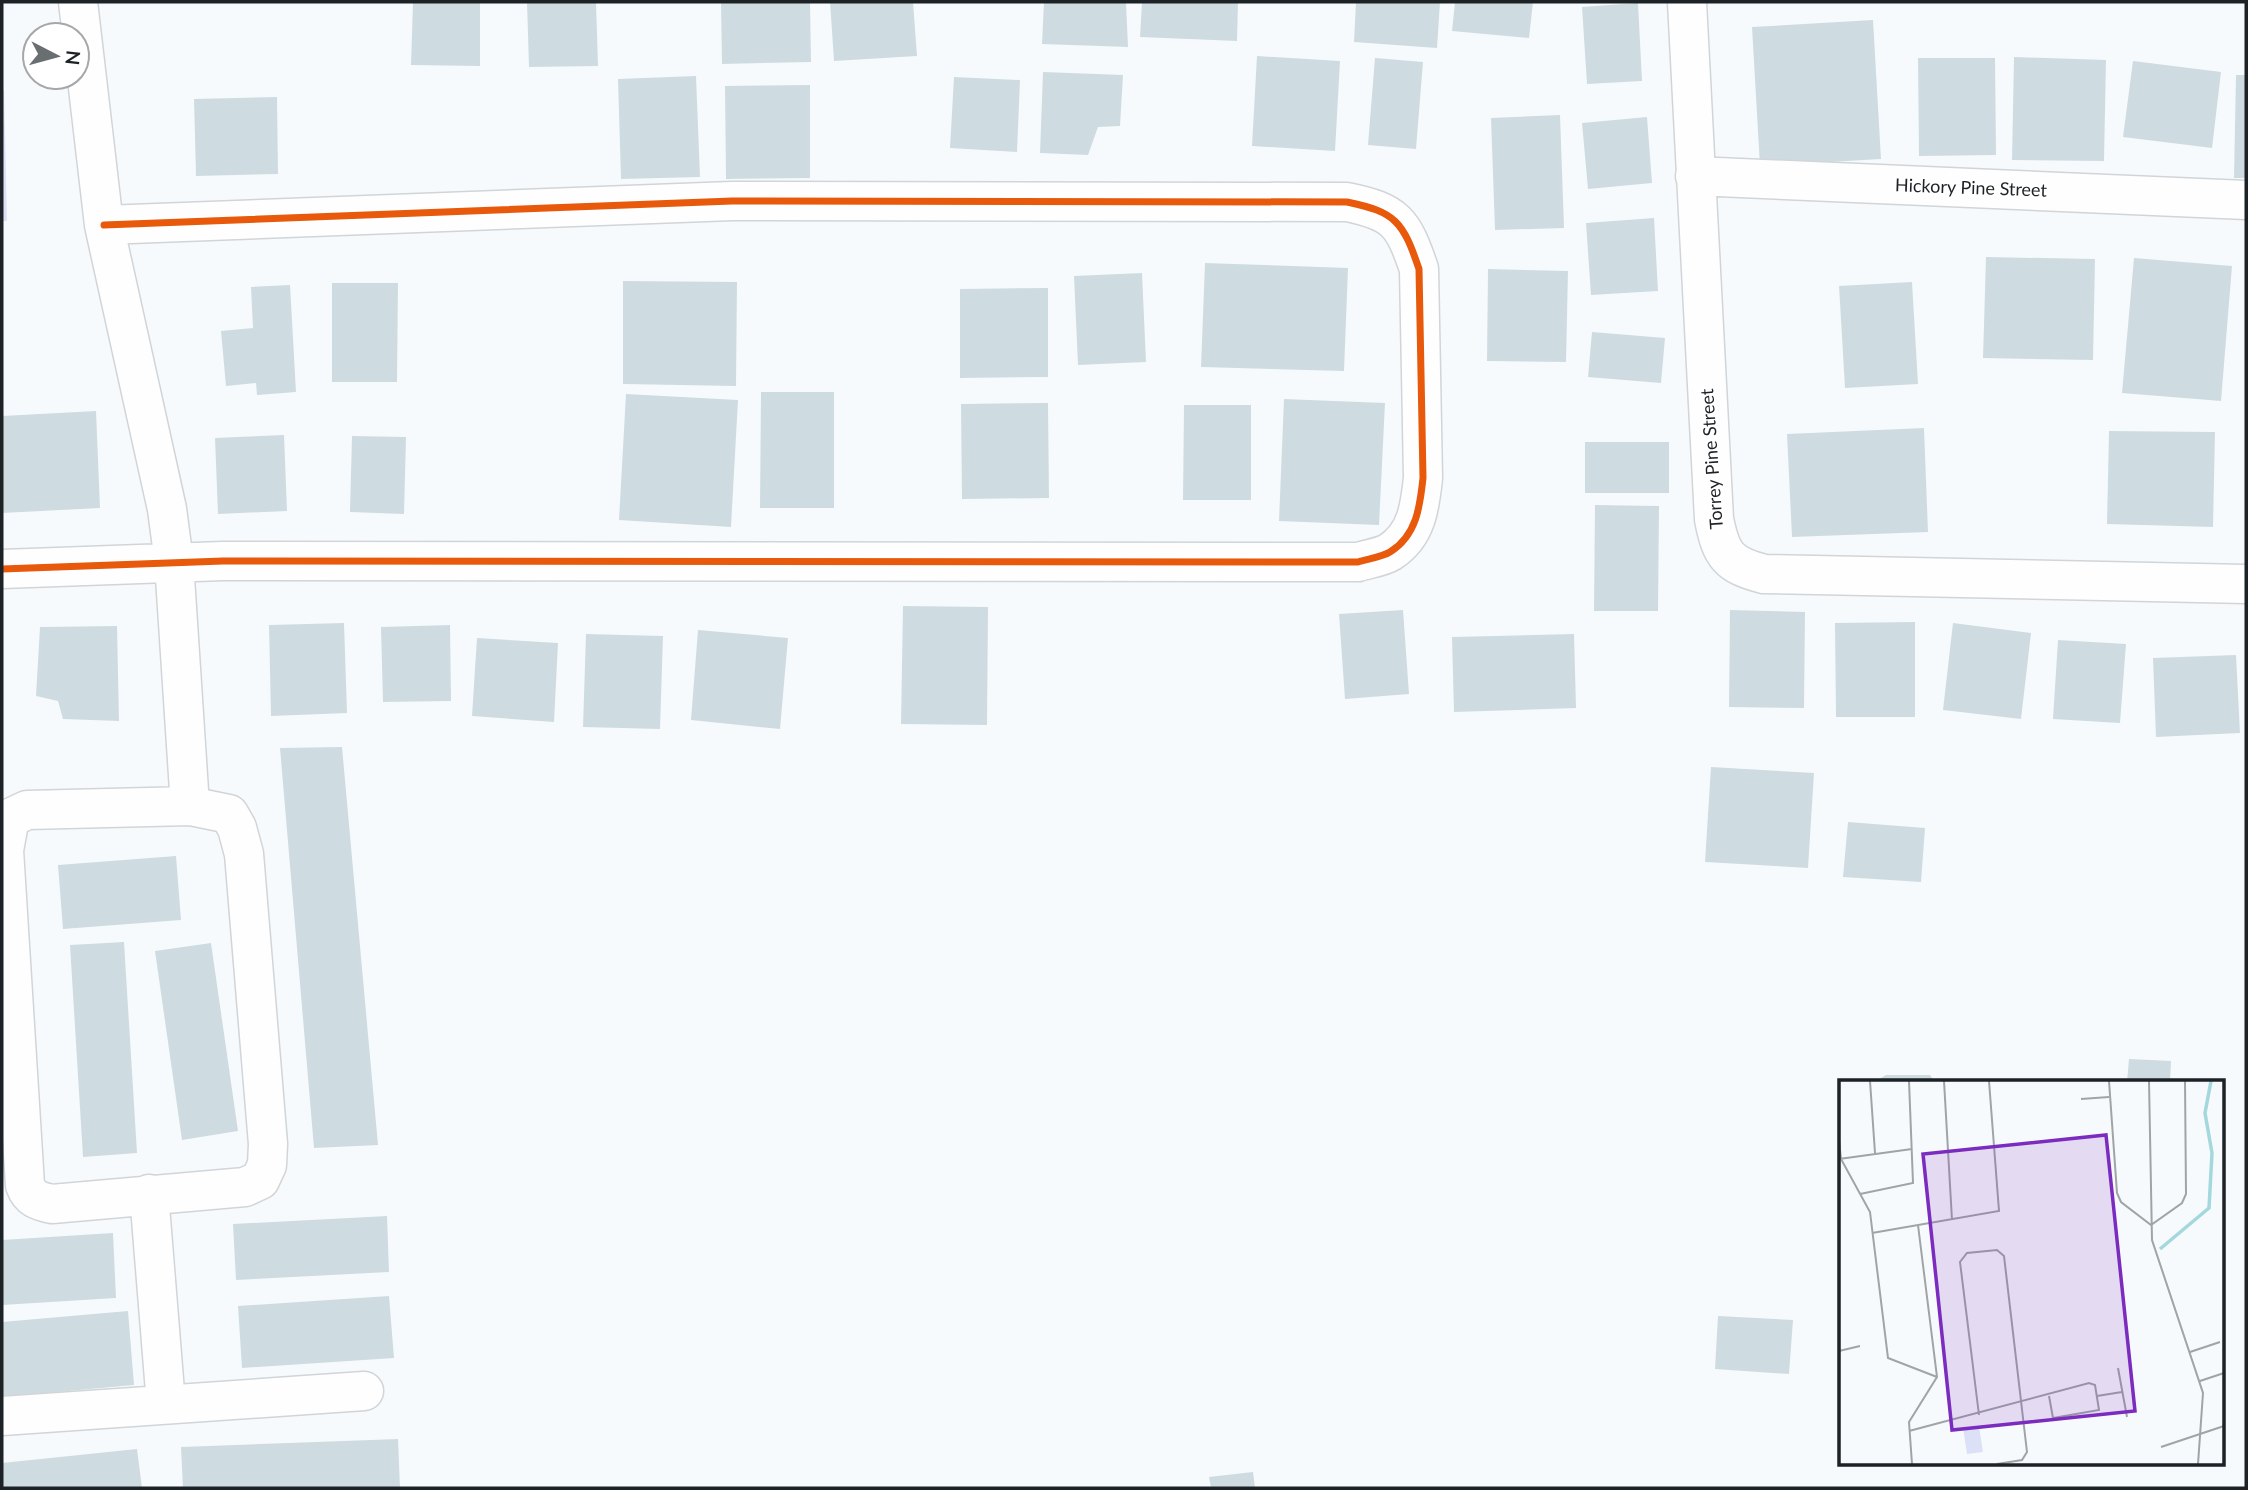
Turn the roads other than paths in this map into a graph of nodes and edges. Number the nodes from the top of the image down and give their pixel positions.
1 (78, 2) edge
2 (1687, 2) edge
3 (1695, 176) junction
4 (2246, 200) edge
5 (103, 225) junction
6 (174, 562) junction
7 (2, 569) edge
8 (2246, 584) edge
9 (190, 806) junction
10 (149, 1195) junction
11 (365, 1391) dead end
12 (166, 1404) junction
13 (2, 1416) edge

1 - 5 street
2 - 3 street, Torrey Pine Street
3 - 4 street, Hickory Pine Street
3 - 8 street, Torrey Pine Street
5 - 6 street
5 - 6 street
6 - 7 street
6 - 9 street
9 - 10 street
9 - 10 street
10 - 12 street
11 - 12 street
12 - 13 street

